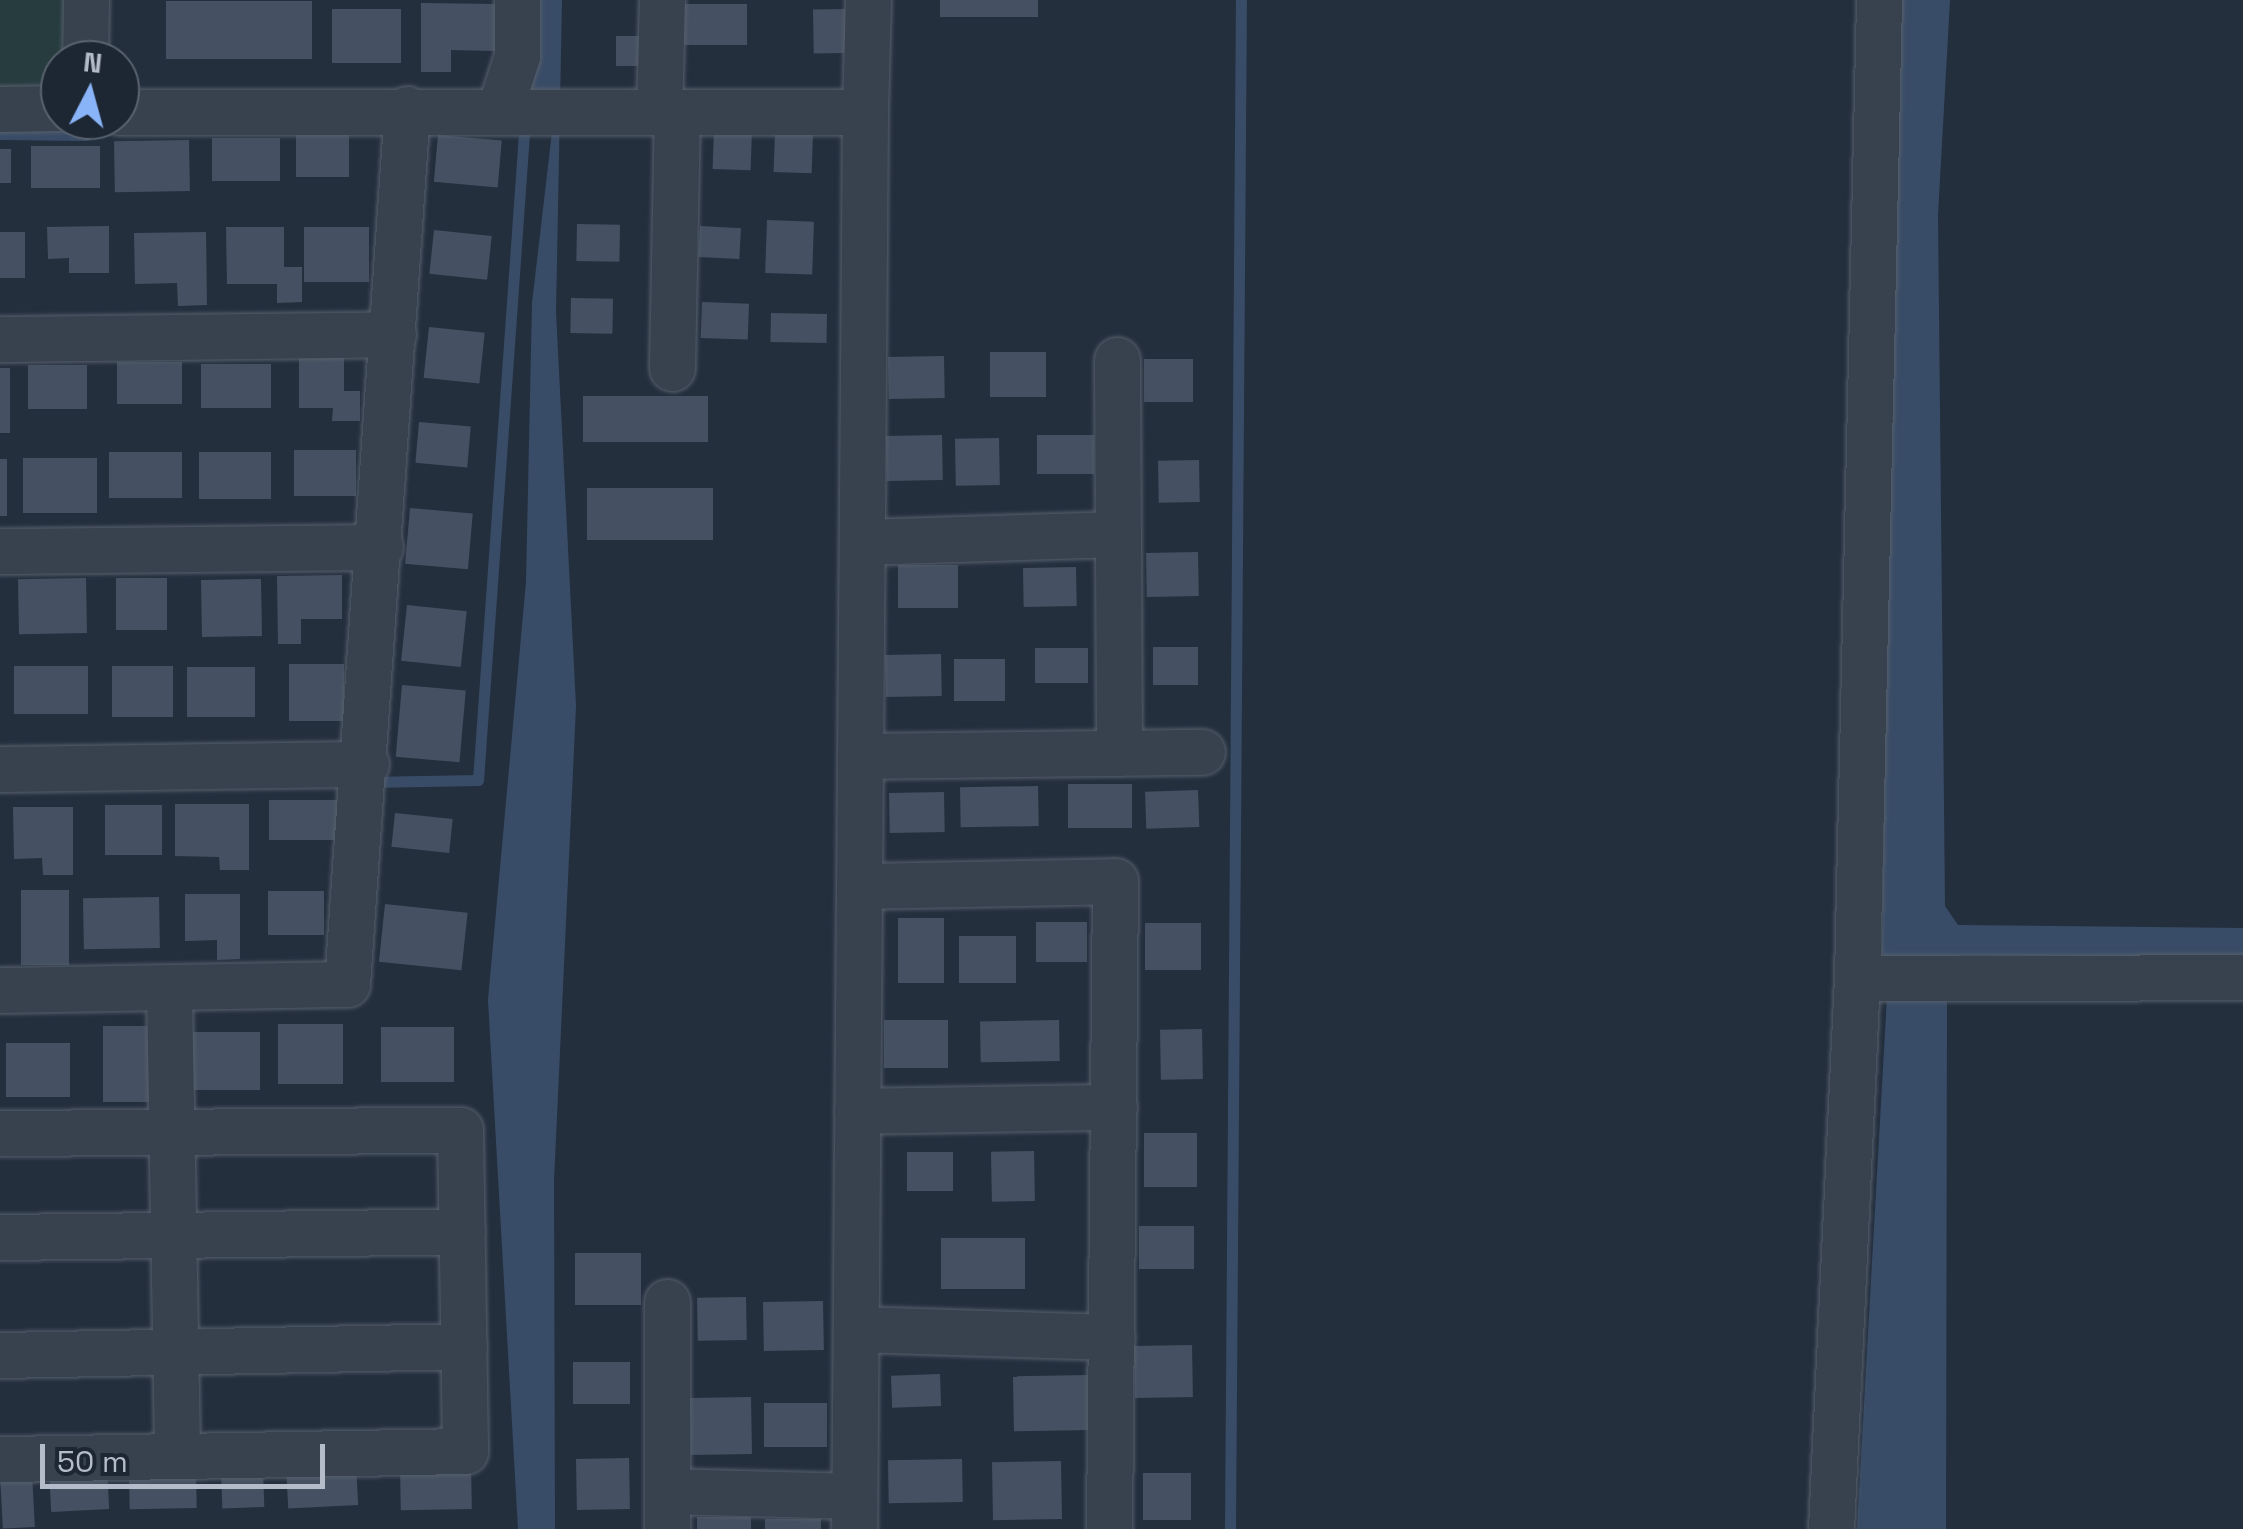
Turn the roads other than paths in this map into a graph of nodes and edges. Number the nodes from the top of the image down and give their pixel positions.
1 (86, 0) edge
2 (517, 0) edge
3 (662, 0) edge
4 (868, 0) edge
5 (1879, 0) edge
6 (85, 40) edge
7 (508, 99) junction
8 (40, 108) edge
9 (0, 109) edge
10 (407, 109) junction
11 (140, 112) edge
12 (865, 112) junction
13 (668, 113) junction
14 (393, 334) junction
15 (0, 339) edge
16 (1117, 360) dead end
17 (672, 368) dead end
18 (1118, 534) junction
19 (862, 542) junction
20 (380, 547) junction
21 (0, 550) edge
22 (1202, 752) dead end
23 (1119, 753) junction
24 (860, 756) junction
25 (0, 769) edge
26 (365, 777) junction
27 (859, 886) junction
28 (2243, 977) edge
29 (1857, 978) junction
30 (0, 990) edge
31 (169, 990) junction
32 (1114, 1107) junction
33 (857, 1111) junction
34 (169, 1132) junction
35 (0, 1133) edge
36 (462, 1231) junction
37 (172, 1235) junction
38 (0, 1237) edge
39 (667, 1302) dead end
40 (856, 1329) junction
41 (1112, 1336) junction
42 (464, 1346) junction
43 (174, 1354) junction
44 (0, 1355) edge
45 (177, 1456) junction
46 (0, 1459) edge
47 (668, 1510) edge
48 (854, 1512) edge
49 (1110, 1529) edge
50 (1831, 1529) edge

1 - 6 street
2 - 7 street
3 - 13 street
4 - 12 street
5 - 29 street
7 - 10 street
7 - 13 street
8 - 9 street
10 - 11 street
10 - 14 street
12 - 13 street
12 - 19 street
13 - 17 street
14 - 15 street
14 - 20 street
16 - 18 street
18 - 19 street
18 - 23 street
19 - 24 street
20 - 21 street
20 - 26 street
22 - 23 street
23 - 24 street
24 - 27 street
25 - 26 street
26 - 31 street
27 - 32 street
27 - 33 street
28 - 29 street
29 - 50 street
30 - 31 street
31 - 34 street
32 - 33 street
32 - 41 street
33 - 40 street
34 - 35 street
34 - 36 street
34 - 37 street
36 - 37 street
36 - 42 street
37 - 38 street
37 - 43 street
39 - 47 street
40 - 41 street
40 - 48 street
41 - 49 street
42 - 43 street
42 - 45 street
43 - 44 street
43 - 45 street
45 - 46 street
47 - 48 street

